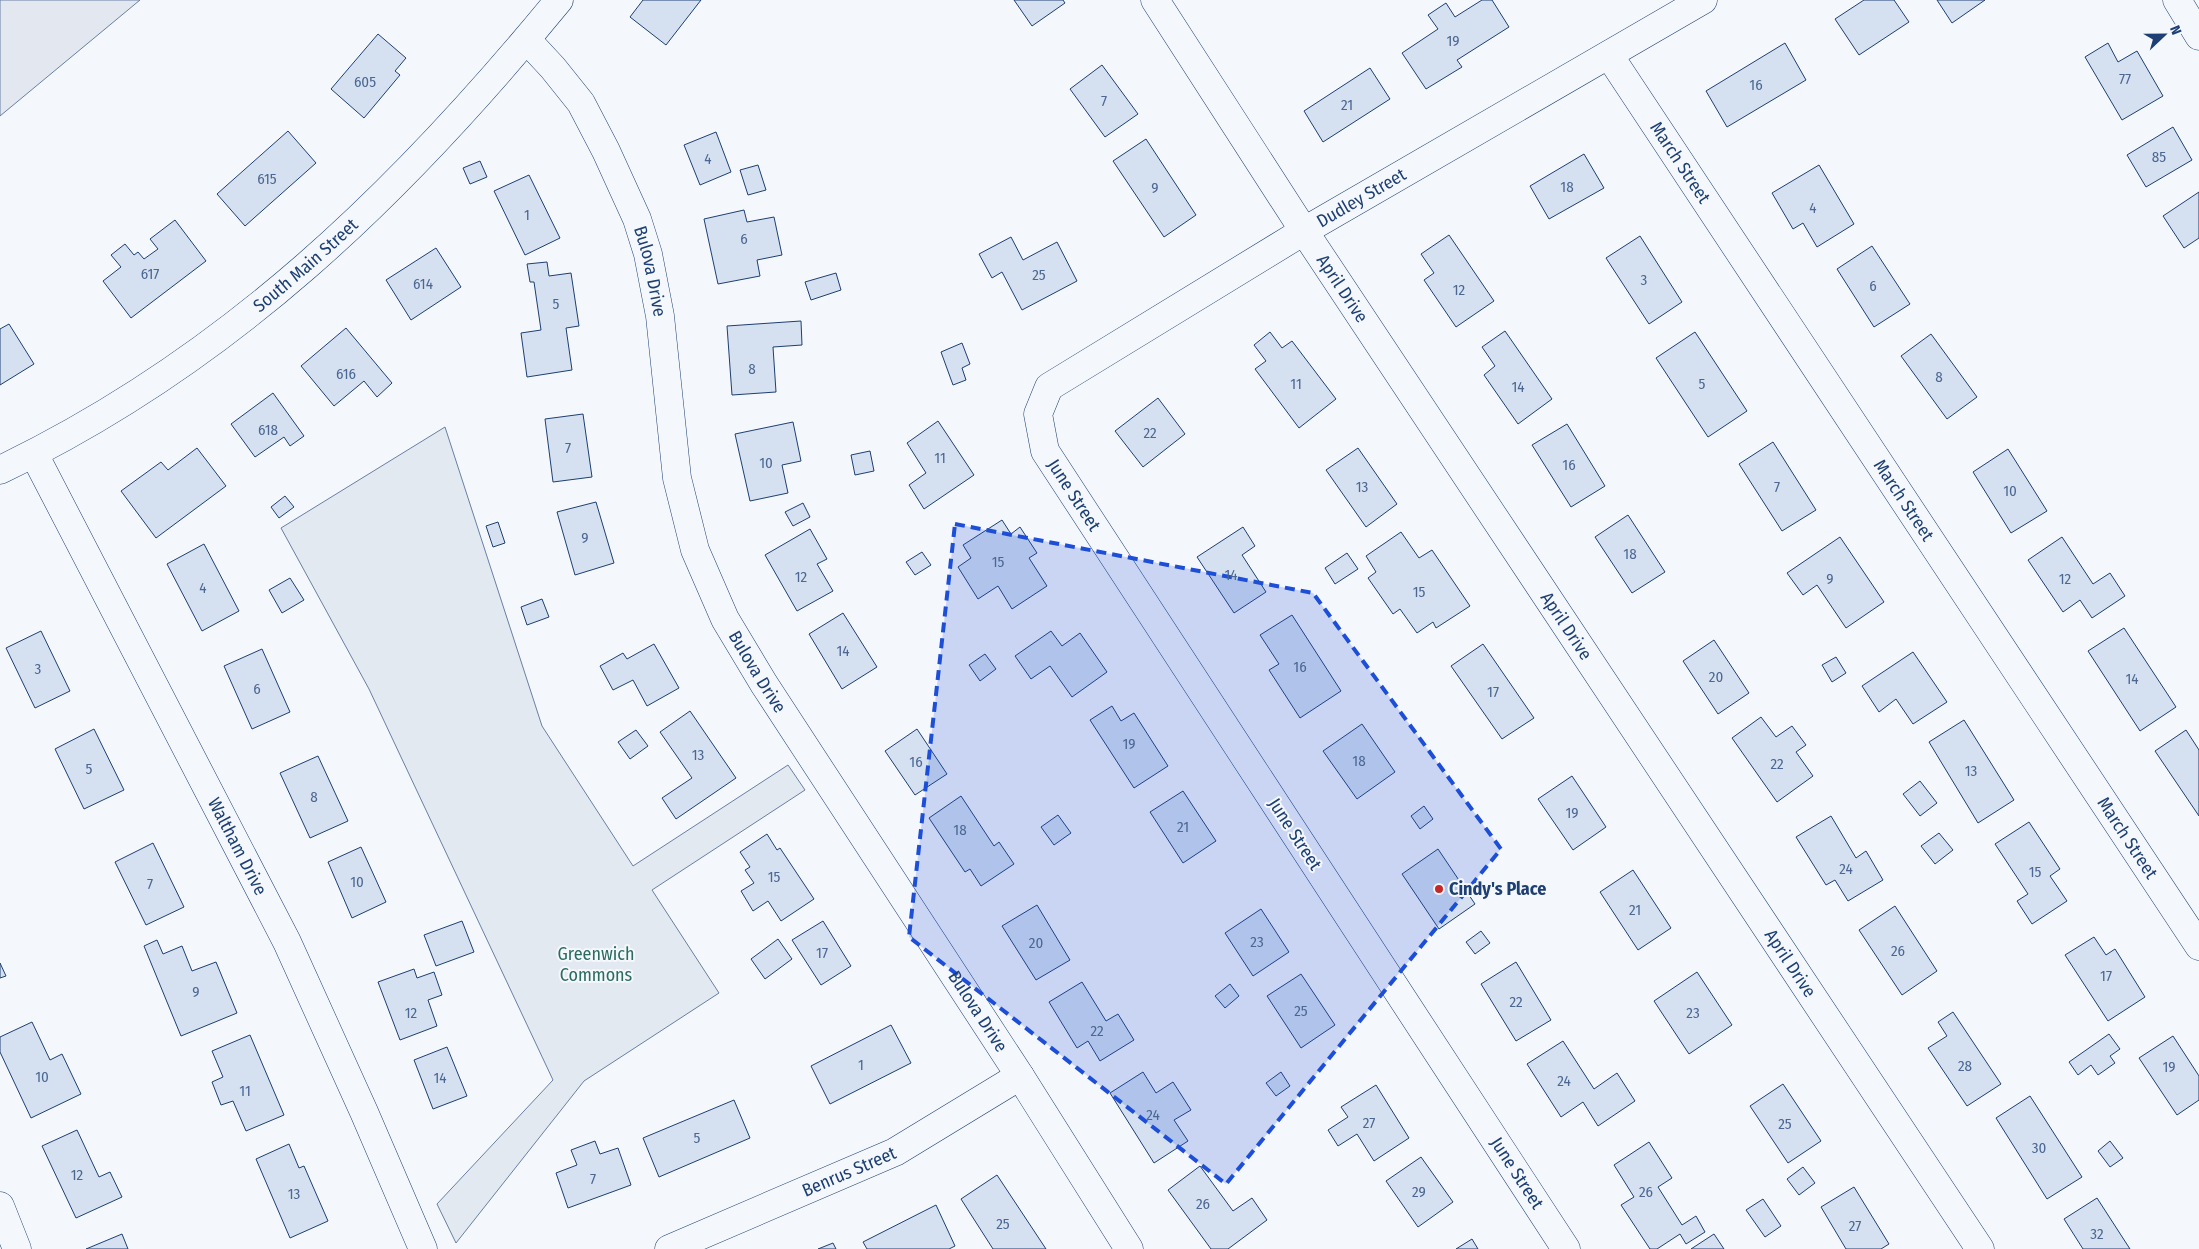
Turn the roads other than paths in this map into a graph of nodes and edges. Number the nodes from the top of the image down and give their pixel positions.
1 (559, 0) edge
2 (1155, 0) edge
3 (1703, 0) edge
4 (2177, 0) edge
5 (2199, 36) edge
6 (526, 40) junction
7 (1609, 55) junction
8 (1304, 231) junction
9 (1038, 414) joint
10 (34, 454) junction
11 (0, 470) edge
12 (2199, 946) edge
13 (1020, 1076) junction
14 (0, 1206) edge
15 (17, 1249) edge
16 (422, 1249) edge
17 (669, 1249) edge
18 (1129, 1249) edge
19 (1566, 1249) edge
20 (1980, 1249) edge

1 - 6 street, South Main Street
2 - 8 street, April Drive
3 - 7 street, Dudley Street
4 - 5 street
6 - 10 street, South Main Street
6 - 13 street, Bulova Drive
7 - 8 street, Dudley Street
7 - 12 street, March Street
8 - 9 street, Dudley Street
8 - 20 street, April Drive
9 - 19 street, June Street
10 - 11 street, South Main Street
10 - 16 street, Waltham Drive
13 - 17 street, Benrus Street
13 - 18 street, Bulova Drive
14 - 15 street

